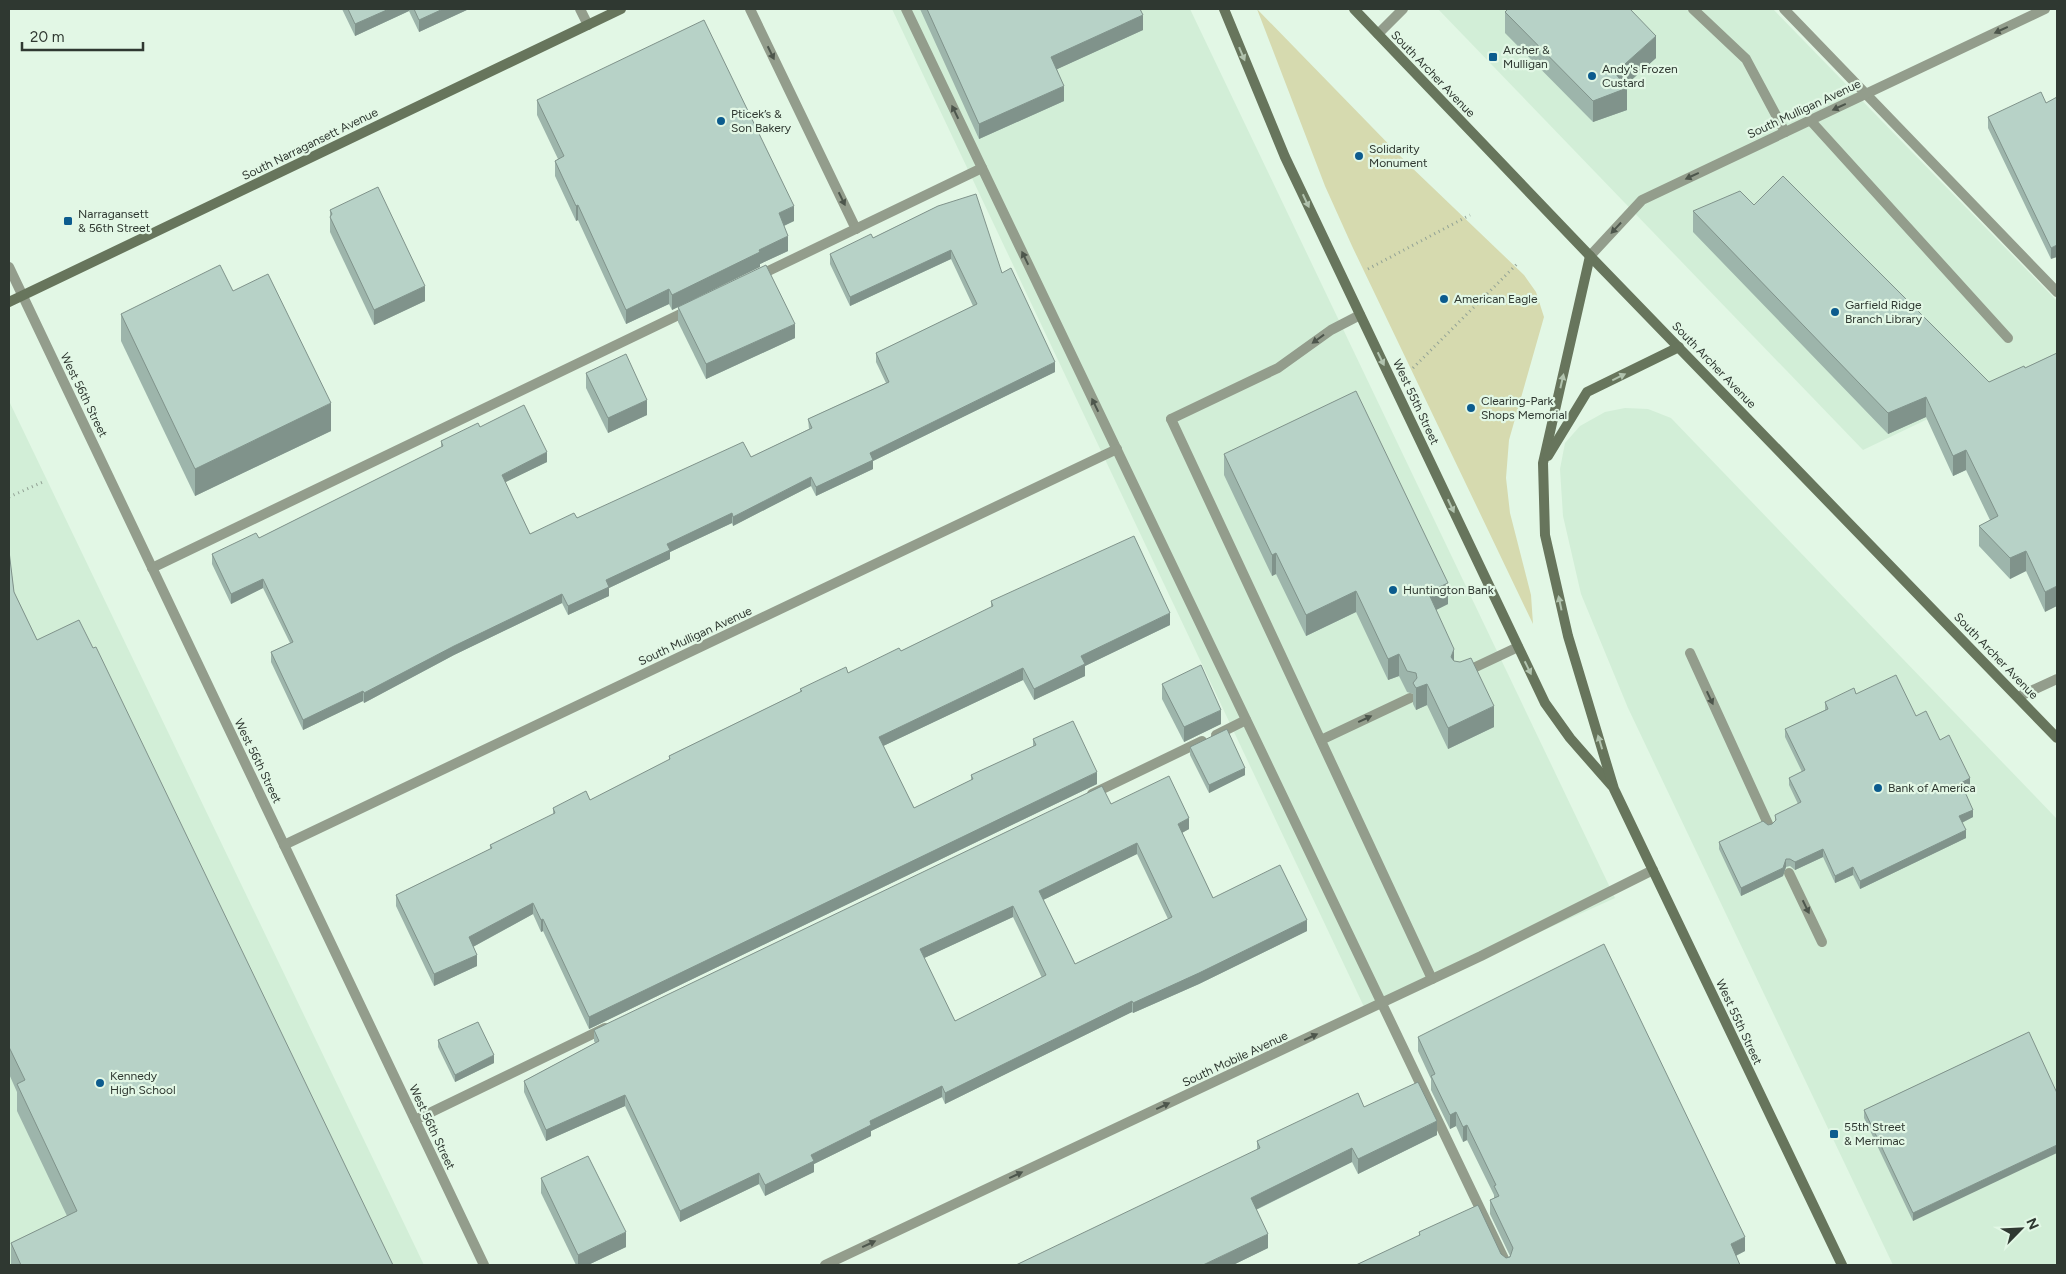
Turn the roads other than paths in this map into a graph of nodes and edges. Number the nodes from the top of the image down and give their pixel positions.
1 (580, 9) edge
2 (621, 9) edge
3 (750, 9) edge
4 (906, 9) edge
5 (1224, 9) edge
6 (1354, 9) edge
7 (1403, 9) edge
8 (1693, 9) edge
9 (1784, 9) edge
10 (2045, 9) edge
11 (588, 25) junction
12 (1378, 34) junction
13 (1867, 93) junction
14 (1810, 120) junction
15 (1785, 132) junction
16 (982, 168) junction
17 (856, 229) junction
18 (1590, 256) junction
19 (9, 267) edge
20 (748, 281) edge
21 (2057, 292) edge
22 (22, 296) junction
23 (9, 302) edge
24 (704, 302) edge
25 (1360, 315) junction
26 (2008, 338) dead end
27 (1680, 347) junction
28 (1117, 449) junction
29 (1543, 463) junction
30 (152, 568) junction
31 (1518, 647) junction
32 (1690, 653) dead end
33 (1457, 676) edge
34 (2057, 679) edge
35 (2018, 697) junction
36 (1410, 698) edge
37 (1246, 720) junction
38 (2057, 738) edge
39 (1321, 740) junction
40 (1614, 789) junction
41 (1084, 798) edge
42 (1769, 826) edge
43 (284, 845) junction
44 (1654, 870) junction
45 (1789, 873) dead end
46 (1822, 942) dead end
47 (1432, 979) junction
48 (1381, 1004) junction
49 (617, 1022) edge
50 (415, 1120) junction
51 (484, 1265) edge
52 (825, 1265) edge
53 (1507, 1265) edge
54 (1842, 1265) edge

1 - 11 street
2 - 11 main road, South Narragansett Avenue
3 -> 17 street
16 -> 4 street
5 -> 25 main road, West 55th Street
6 - 12 main road, South Archer Avenue
7 - 12 street
8 - 15 street
9 - 13 street
10 -> 13 street, South Mulligan Avenue
11 - 22 main road, South Narragansett Avenue
12 - 18 main road, South Archer Avenue
13 -> 14 street, South Mulligan Avenue
13 - 21 street
14 - 15 street, South Mulligan Avenue
14 - 26 street
15 -> 18 street, South Mulligan Avenue
16 - 17 street
28 -> 16 street
17 - 20 street
18 - 27 main road, South Archer Avenue
29 -> 18 main road, West 55th Street
19 - 22 street, West 56th Street
22 - 23 main road, South Narragansett Avenue
22 - 30 street, West 56th Street
24 - 30 street
25 -> 31 main road, West 55th Street
25 -> 39 street
29 -> 27 main road
27 - 35 main road, South Archer Avenue
28 - 37 street
28 - 43 street, South Mulligan Avenue
40 -> 29 main road, West 55th Street
30 - 43 street, West 56th Street
31 - 33 street
31 -> 40 main road, West 55th Street
32 -> 42 street
34 - 35 street
35 - 38 main road, South Archer Avenue
39 -> 36 street
37 - 41 street
37 - 48 street
39 - 47 street
40 - 44 main road, West 55th Street
43 - 50 street, West 56th Street
44 - 47 street, South Mobile Avenue
44 - 54 main road, West 55th Street
45 -> 46 street
47 - 48 street, South Mobile Avenue
52 -> 48 street, South Mobile Avenue
48 - 53 street
49 - 50 street
50 - 51 street, West 56th Street

